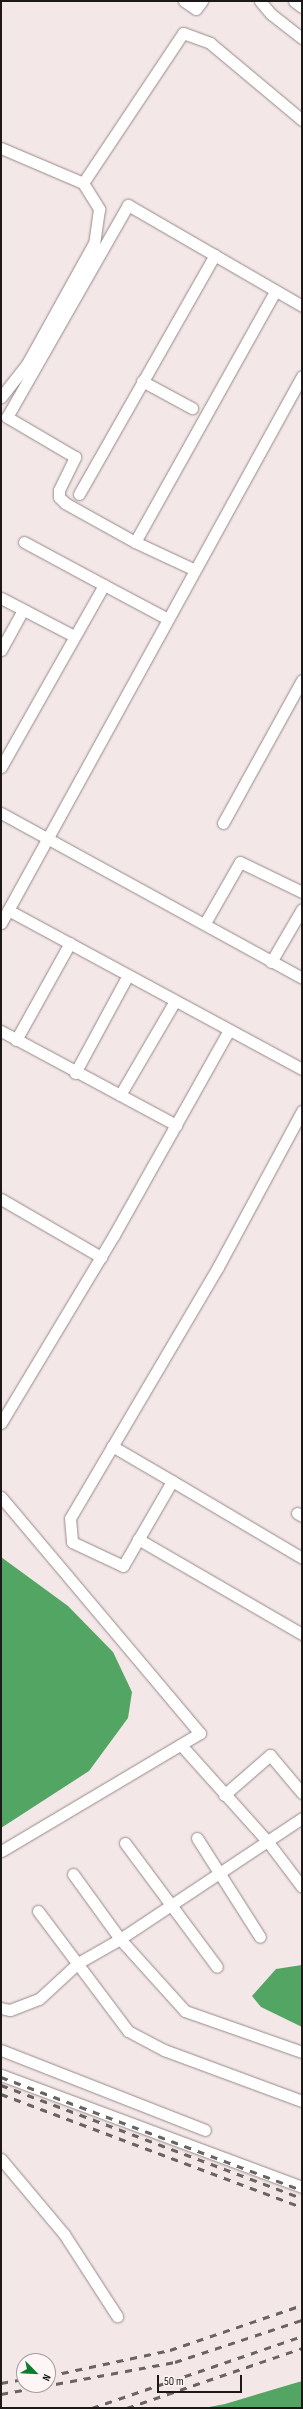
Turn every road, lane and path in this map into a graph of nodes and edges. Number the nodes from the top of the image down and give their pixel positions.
1 (184, 1) edge
2 (202, 1) edge
3 (260, 1) edge
4 (294, 1) edge
5 (302, 7) edge
6 (302, 38) edge
7 (302, 120) edge
8 (1, 148) edge
9 (83, 183) junction
10 (215, 255) junction
11 (276, 291) junction
12 (302, 306) edge
13 (302, 376) edge
14 (142, 381) junction
15 (1, 397) edge
16 (192, 408) dead end
17 (79, 494) dead end
18 (24, 542) dead end
19 (135, 542) junction
20 (193, 569) junction
21 (104, 585) junction
22 (1, 598) edge
23 (23, 610) junction
24 (166, 618) junction
25 (74, 636) junction
26 (1, 650) edge
27 (302, 680) edge
28 (1, 767) edge
29 (1, 813) edge
30 (223, 822) dead end
31 (48, 841) junction
32 (302, 892) edge
33 (302, 909) edge
34 (8, 910) junction
35 (1, 923) edge
36 (205, 924) junction
37 (70, 943) junction
38 (271, 962) junction
39 (127, 977) junction
40 (302, 978) edge
41 (175, 1001) junction
42 (229, 1030) junction
43 (1, 1031) edge
44 (16, 1040) junction
45 (302, 1069) edge
46 (75, 1073) junction
47 (120, 1096) junction
48 (302, 1111) edge
49 (176, 1125) junction
50 (1, 1199) edge
51 (101, 1257) junction
52 (1, 1423) edge
53 (112, 1446) junction
54 (172, 1481) junction
55 (1, 1498) edge
56 (138, 1539) junction
57 (302, 1558) edge
58 (302, 1634) edge
59 (183, 1748) junction
60 (302, 1793) edge
61 (224, 1795) junction
62 (302, 1818) edge
63 (197, 1838) dead end
64 (268, 1842) junction
65 (124, 1843) dead end
66 (1, 1851) edge
67 (220, 1873) junction
68 (73, 1874) dead end
69 (302, 1888) edge
70 (169, 1905) junction
71 (38, 1911) dead end
72 (260, 1937) dead end
73 (120, 1939) junction
74 (78, 1963) junction
75 (217, 1967) dead end
76 (1, 2008) edge
77 (1, 2050) edge
78 (302, 2052) edge
79 (1, 2075) edge
80 (302, 2101) edge
81 (205, 2130) dead end
82 (1, 2159) edge
83 (302, 2187) edge
84 (117, 2316) dead end

1 - 2 street
3 - 6 street
4 - 5 street
7 - 9 street
8 - 9 street
9 - 15 street
10 - 11 street
10 - 14 street
10 - 19 street
11 - 12 street
11 - 19 street
13 - 20 street
14 - 16 street
14 - 17 street
18 - 21 street
19 - 20 street
20 - 24 street
21 - 24 street
21 - 25 street
22 - 23 street
23 - 25 street
23 - 26 street
24 - 31 street
25 - 28 street
27 - 30 street
29 - 31 street
31 - 34 street
31 - 36 street
32 - 36 street
33 - 38 street
34 - 35 street
34 - 37 street
36 - 38 street
37 - 39 street
37 - 44 street
38 - 40 street
39 - 41 street
39 - 46 street
41 - 42 street
41 - 47 street
42 - 45 street
42 - 49 street
43 - 44 street
44 - 46 street
46 - 47 street
47 - 49 street
48 - 53 street
49 - 51 street
50 - 51 street
51 - 52 street
53 - 54 street
53 - 56 street
54 - 56 street
54 - 57 street
55 - 59 street
56 - 58 street
59 - 61 street
59 - 66 street
60 - 61 street
61 - 64 street
62 - 64 street
63 - 67 street
64 - 67 street
64 - 69 street
65 - 70 street
67 - 70 street
67 - 72 street
68 - 73 street
70 - 73 street
70 - 75 street
71 - 74 street
73 - 74 street
73 - 78 street
74 - 76 street
74 - 80 street
77 - 81 street
79 - 83 street
82 - 84 street

